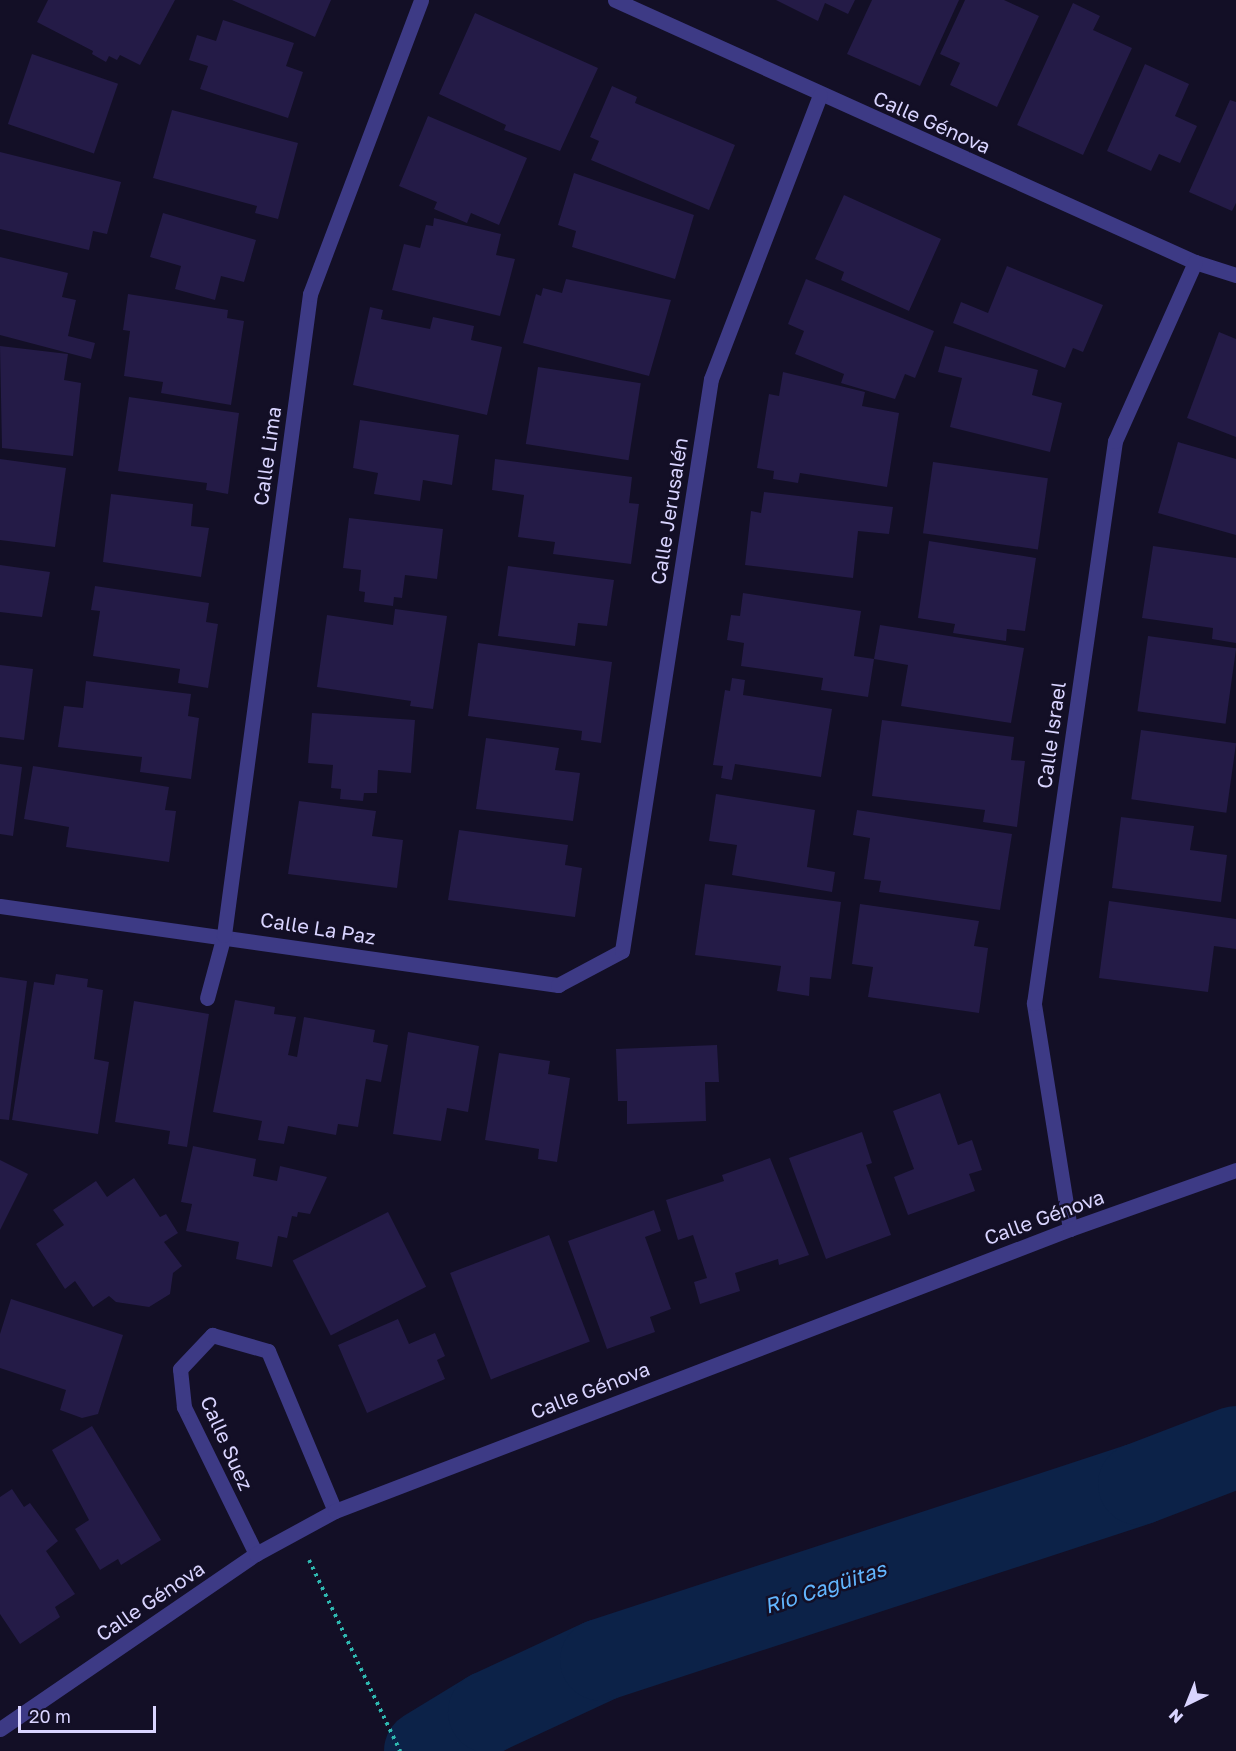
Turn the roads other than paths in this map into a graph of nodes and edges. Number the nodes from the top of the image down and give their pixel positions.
1 (421, 0) edge
2 (615, 0) edge
3 (820, 95) junction
4 (1195, 262) junction
5 (1236, 275) edge
6 (0, 906) edge
7 (224, 935) junction
8 (622, 951) joint
9 (207, 998) dead end
10 (1236, 1170) edge
11 (1070, 1229) junction
12 (335, 1510) junction
13 (256, 1554) junction
14 (0, 1729) edge

1 - 7 street, Calle Lima
2 - 3 street, Calle Génova
3 - 4 street, Calle Génova
3 - 8 street, Calle Jerusalén
4 - 5 street, Calle Génova
4 - 11 street, Calle Israel
6 - 7 street, Calle La Paz
7 - 8 street, Calle La Paz
7 - 9 street, Calle Lima
10 - 11 street, Calle Génova
11 - 12 street, Calle Génova
12 - 13 street, Calle Génova
12 - 13 street, Calle Suez
13 - 14 street, Calle Génova

